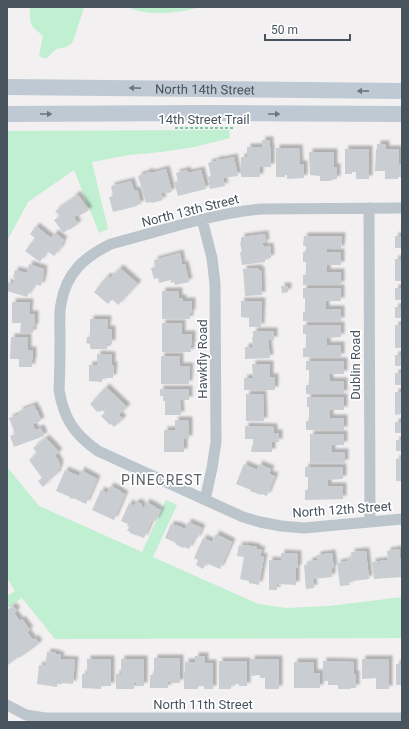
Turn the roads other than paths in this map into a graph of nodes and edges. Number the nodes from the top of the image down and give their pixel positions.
1 (7, 87) edge
2 (402, 91) edge
3 (7, 114) edge
4 (402, 114) edge
5 (369, 208) junction
6 (402, 208) edge
7 (202, 219) junction
8 (71, 424) joint
9 (205, 500) junction
10 (402, 519) edge
11 (370, 522) junction
12 (7, 704) edge
13 (402, 718) edge
14 (277, 720) edge

2 -> 1 main road, North 14th Street
3 -> 4 main road, North 14th Street
5 - 6 street, North 13th Street
5 - 7 street, North 13th Street
5 - 11 street, Dublin Road
7 - 8 street, North 13th Street
7 - 9 street, Hawkfly Road
8 - 9 street, North 12th Street
9 - 11 street, North 12th Street
10 - 11 street, North 12th Street
12 - 14 street, North 11th Street
13 - 14 street, North 11th Street

